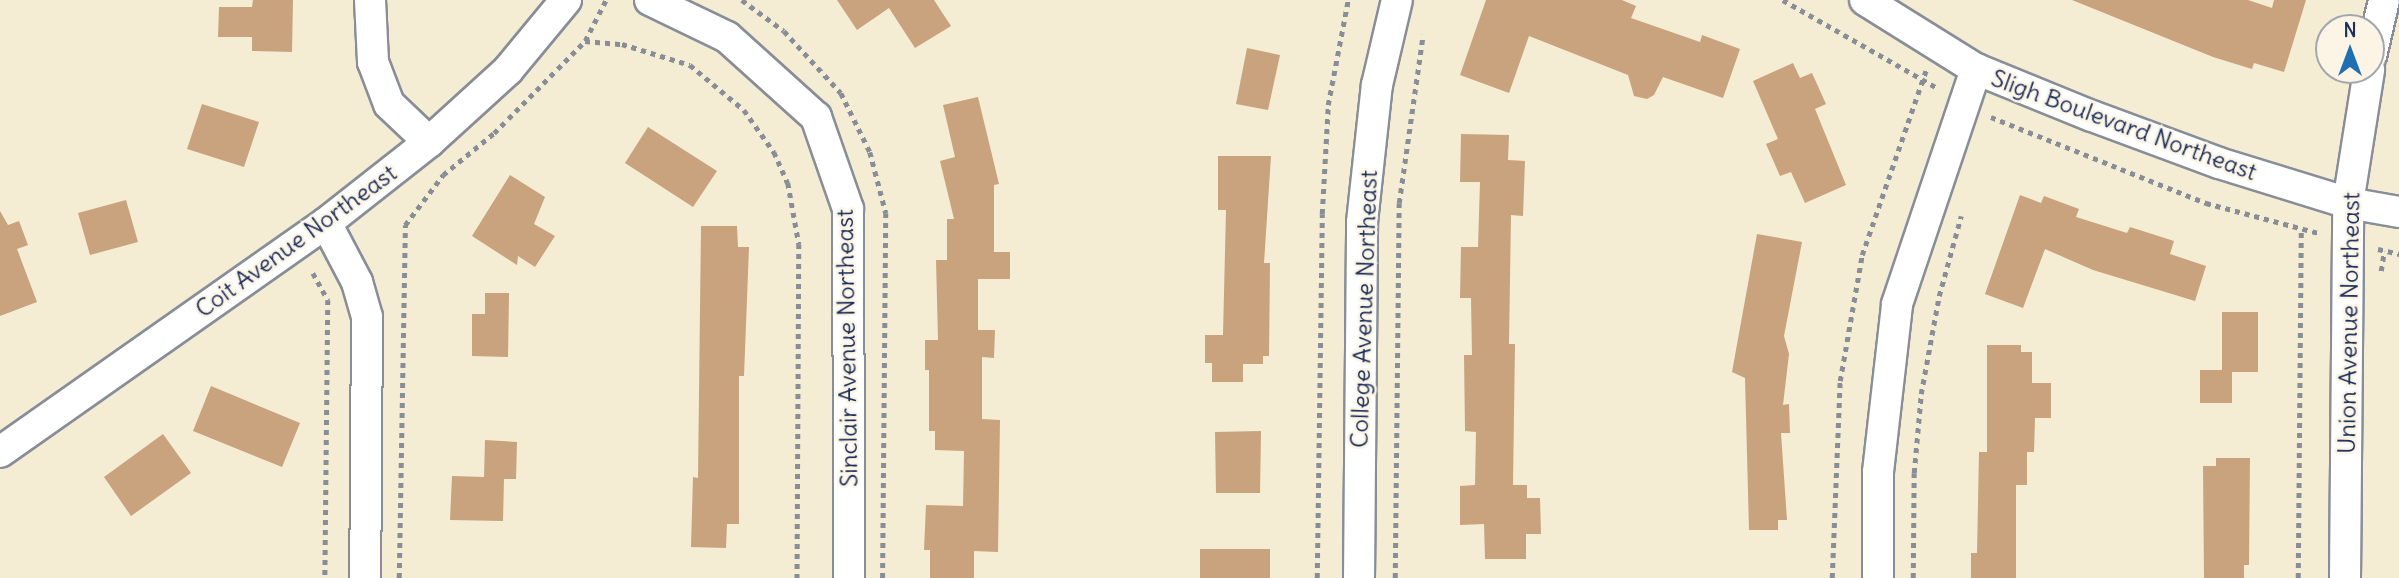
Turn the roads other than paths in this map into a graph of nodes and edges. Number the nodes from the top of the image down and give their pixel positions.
1 (370, 0) edge
2 (566, 0) edge
3 (650, 0) edge
4 (1397, 0) edge
5 (1865, 0) edge
6 (1976, 69) junction
7 (2367, 84) edge
8 (429, 142) junction
9 (2348, 203) junction
10 (2399, 212) edge
11 (326, 223) junction
12 (0, 453) edge
13 (365, 578) edge
14 (849, 578) edge
15 (1359, 578) edge
16 (1878, 578) edge
17 (2346, 578) edge

1 - 8 street
2 - 8 street, Coit Avenue Northeast
3 - 14 street, Sinclair Avenue Northeast
4 - 15 street, College Avenue Northeast
5 - 6 street, Sligh Boulevard Northeast
6 - 9 street, Sligh Boulevard Northeast
6 - 16 street
7 - 9 street, Union Avenue Northeast
8 - 11 street, Coit Avenue Northeast
9 - 10 street, Sligh Boulevard Northeast
9 - 17 street, Union Avenue Northeast
11 - 12 street, Coit Avenue Northeast
11 - 13 street

